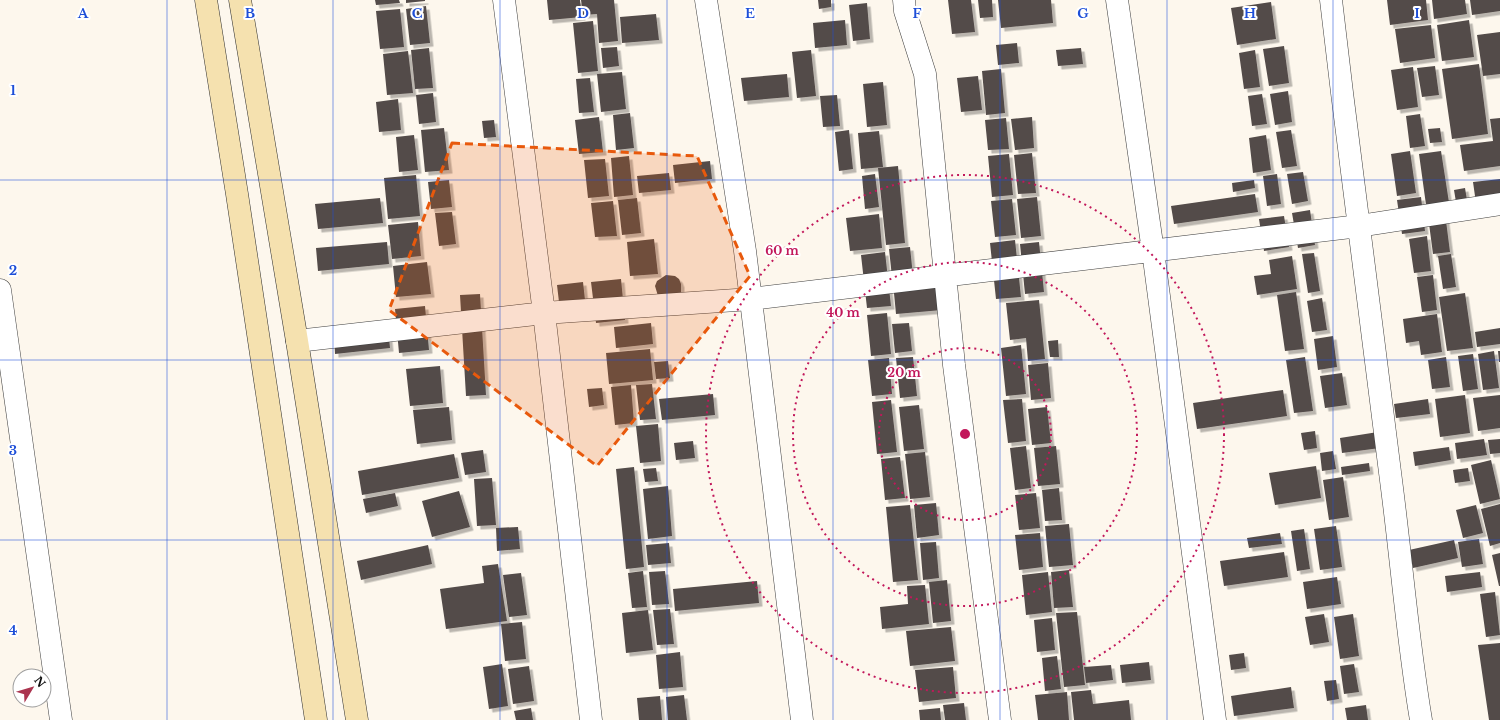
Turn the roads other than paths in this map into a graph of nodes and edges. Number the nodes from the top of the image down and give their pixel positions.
1 (206, 0) edge
2 (240, 0) edge
3 (504, 0) edge
4 (706, 0) edge
5 (904, 0) edge
6 (1117, 0) edge
7 (1332, 0) edge
8 (1500, 204) edge
9 (1359, 226) junction
10 (1153, 251) junction
11 (945, 275) junction
12 (0, 290) edge
13 (751, 299) junction
14 (544, 313) junction
15 (297, 341) junction
16 (60, 720) edge
17 (316, 720) edge
18 (358, 720) edge
19 (591, 720) edge
20 (802, 720) edge
21 (1000, 720) edge
22 (1215, 720) edge
23 (1421, 720) edge

1 - 17 street
2 - 15 street
3 - 14 street
4 - 13 street
5 - 11 street
6 - 10 street
7 - 9 street
8 - 9 street
9 - 10 street
9 - 23 street
10 - 11 street
10 - 22 street
11 - 13 street
11 - 21 street
12 - 16 street
13 - 14 street
13 - 20 street
14 - 15 street
14 - 19 street
15 - 18 street

